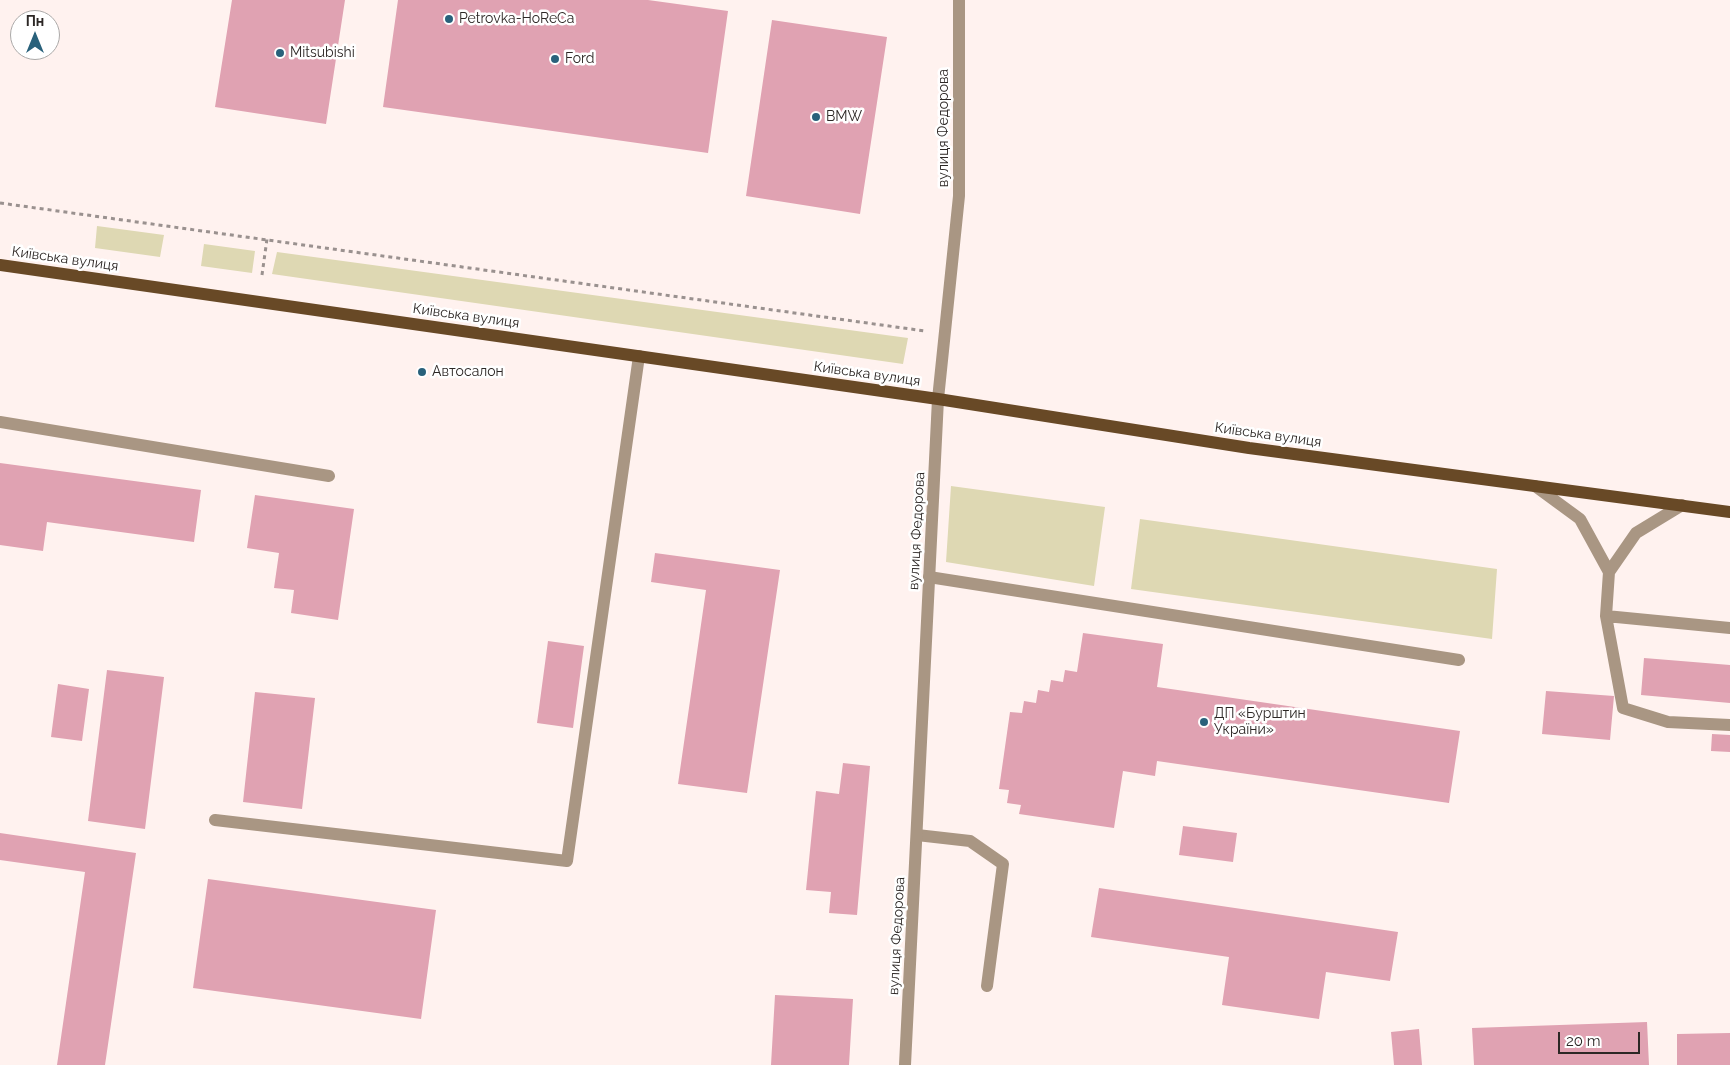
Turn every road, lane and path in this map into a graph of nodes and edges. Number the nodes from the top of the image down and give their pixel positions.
1 (959, 0) edge
2 (0, 203) edge
3 (267, 239) junction
4 (0, 265) edge
5 (262, 275) dead end
6 (946, 333) junction
7 (639, 356) junction
8 (938, 399) junction
9 (0, 422) edge
10 (329, 476) dead end
11 (1535, 486) junction
12 (1682, 506) junction
13 (1730, 512) edge
14 (1609, 572) junction
15 (930, 577) junction
16 (1606, 616) junction
17 (1730, 628) edge
18 (1459, 660) dead end
19 (1730, 725) edge
20 (215, 820) dead end
21 (917, 835) junction
22 (987, 986) dead end
23 (905, 1065) edge

1 - 6 street, вулиця Федорова
2 - 3 path
3 - 5 path
3 - 6 path
4 - 7 main road, Київська вулиця
6 - 8 street, вулиця Федорова
7 - 8 main road, Київська вулиця
7 - 20 street
8 - 11 main road, Київська вулиця
8 - 15 street, вулиця Федорова
9 - 10 street
11 - 12 main road, Київська вулиця
11 - 14 street
12 - 13 main road, Київська вулиця
12 - 14 street
14 - 16 street
15 - 18 street
15 - 21 street, вулиця Федорова
16 - 17 street
16 - 19 street
21 - 22 street
21 - 23 street, вулиця Федорова

